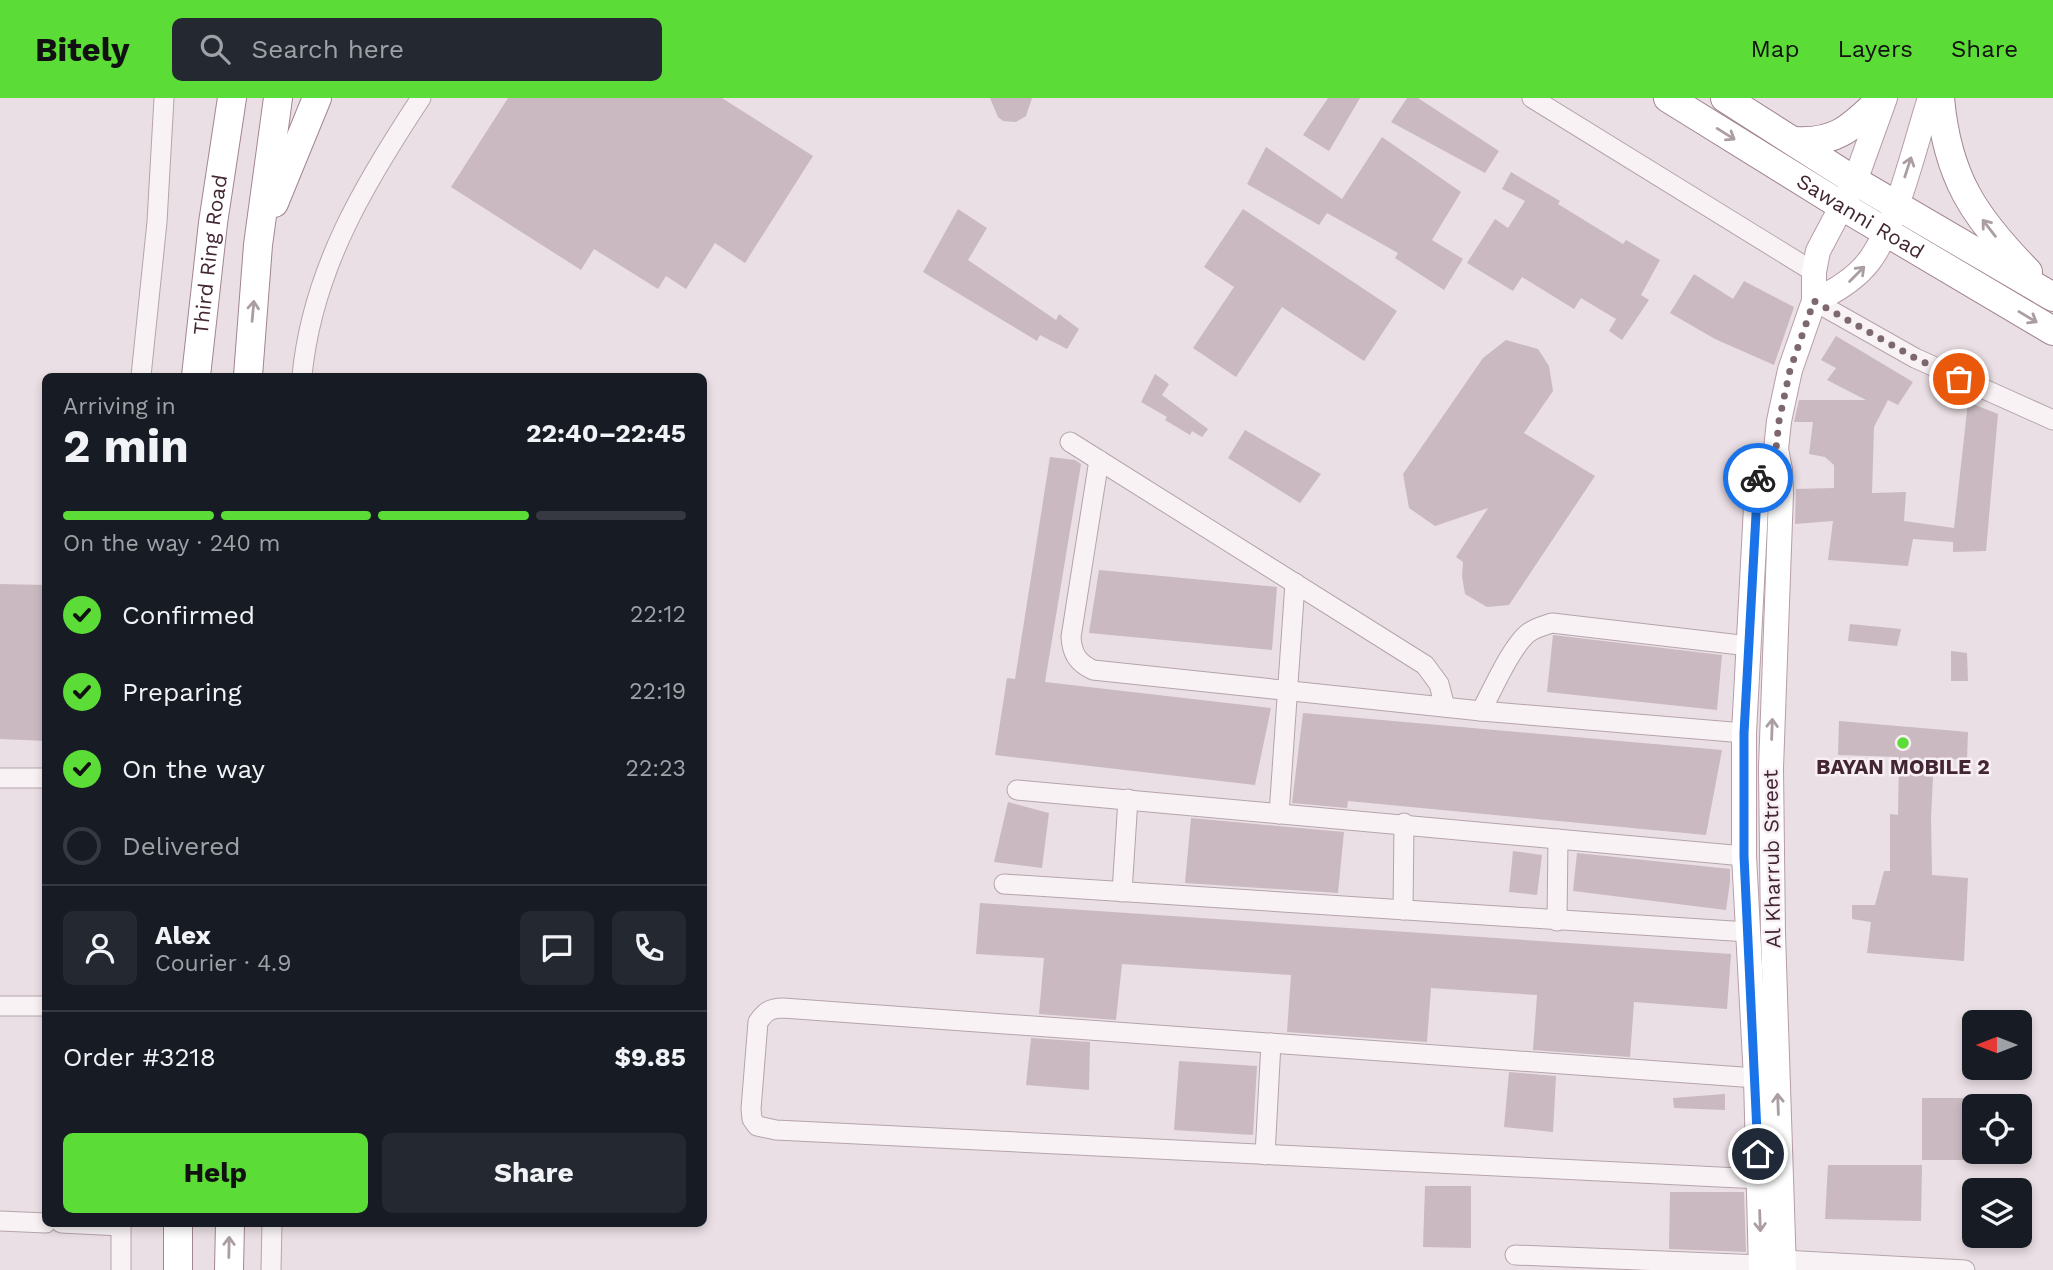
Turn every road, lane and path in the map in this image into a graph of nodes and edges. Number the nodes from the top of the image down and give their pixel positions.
1 (164, 98) edge
2 (232, 98) edge
3 (278, 98) edge
4 (294, 98) edge
5 (317, 98) edge
6 (421, 98) edge
7 (1532, 98) edge
8 (1668, 98) edge
9 (1725, 98) edge
10 (1883, 98) edge
11 (1930, 98) edge
12 (1940, 98) edge
13 (1794, 141) junction
14 (1855, 181) junction
15 (1896, 205) junction
16 (1842, 206) junction
17 (1885, 232) junction
18 (258, 245) junction
19 (1814, 272) junction
20 (2052, 297) edge
21 (1814, 301) junction
22 (2053, 331) edge
23 (141, 373) edge
24 (196, 373) edge
25 (248, 373) edge
26 (302, 373) edge
27 (2053, 420) edge
28 (1070, 442) dead end
29 (1776, 449) junction
30 (1100, 460) junction
31 (1295, 583) junction
32 (1749, 646) junction
33 (1288, 691) junction
34 (1444, 707) junction
35 (1481, 711) junction
36 (1744, 733) junction
37 (1744, 767) junction
38 (1771, 768) junction
39 (0, 778) edge
40 (42, 778) edge
41 (1017, 790) dead end
42 (1128, 799) junction
43 (1279, 814) junction
44 (1404, 823) junction
45 (1558, 839) junction
46 (1744, 856) junction
47 (1004, 884) dead end
48 (1122, 892) junction
49 (1403, 910) junction
50 (1557, 920) junction
51 (1748, 932) junction
52 (0, 1006) edge
53 (42, 1006) edge
54 (1271, 1043) junction
55 (1756, 1078) junction
56 (1265, 1155) junction
57 (1759, 1179) junction
58 (0, 1221) edge
59 (42, 1223) edge
60 (121, 1227) edge
61 (178, 1227) edge
62 (230, 1227) edge
63 (272, 1227) edge
64 (1515, 1255) dead end
65 (1772, 1266) edge
66 (121, 1270) edge
67 (178, 1270) edge
68 (229, 1270) edge
69 (271, 1270) edge
70 (1965, 1270) edge

1 - 23 street
2 - 24 highway, Third Ring Road
3 - 18 highway
4 - 18 highway
5 - 18 highway
6 - 26 street
7 - 19 street
8 -> 16 highway, Sawanni Road
9 - 13 highway, Sawanni Road
10 - 13 highway
10 - 14 main road, Al Kharrub Street
15 -> 11 main road
20 -> 12 highway
13 - 14 highway, Sawanni Road
14 - 15 highway, Sawanni Road
14 - 16 main road, Al Kharrub Street
15 - 17 main road
15 - 20 highway, Sawanni Road
16 - 17 highway, Sawanni Road
16 - 19 main road, Al Kharrub Street
21 -> 17 main road
17 -> 22 highway, Sawanni Road
25 -> 18 highway
19 - 21 main road, Al Kharrub Street
21 - 27 street
21 - 29 main road, Al Kharrub Street
28 - 30 street
29 - 32 main road, Al Kharrub Street
38 -> 29 main road, Al Kharrub Street
30 - 31 street
30 - 33 street
31 - 33 street
31 - 34 street
32 - 35 street
32 - 36 main road, Al Kharrub Street
33 - 34 street
33 - 43 street
34 - 35 street
35 - 36 street
36 - 37 main road, Al Kharrub Street
37 - 38 main road
37 - 46 main road, Al Kharrub Street
65 -> 38 main road, Al Kharrub Street
39 - 40 street
41 - 42 street
42 - 43 street
42 - 48 street
43 - 44 street
44 - 45 street
44 - 49 street
45 - 46 street
45 - 50 street
46 - 51 main road, Al Kharrub Street
47 - 48 street
48 - 49 street
49 - 50 street
50 - 51 street
51 - 55 main road, Al Kharrub Street
52 - 53 street
54 - 55 street
54 - 56 street
54 - 56 street
55 - 57 main road, Al Kharrub Street
56 - 57 street
57 -> 65 main road, Al Kharrub Street
58 - 59 street
60 - 66 street
61 - 67 highway
68 -> 62 highway
63 - 69 street
64 - 65 street
65 - 70 street

